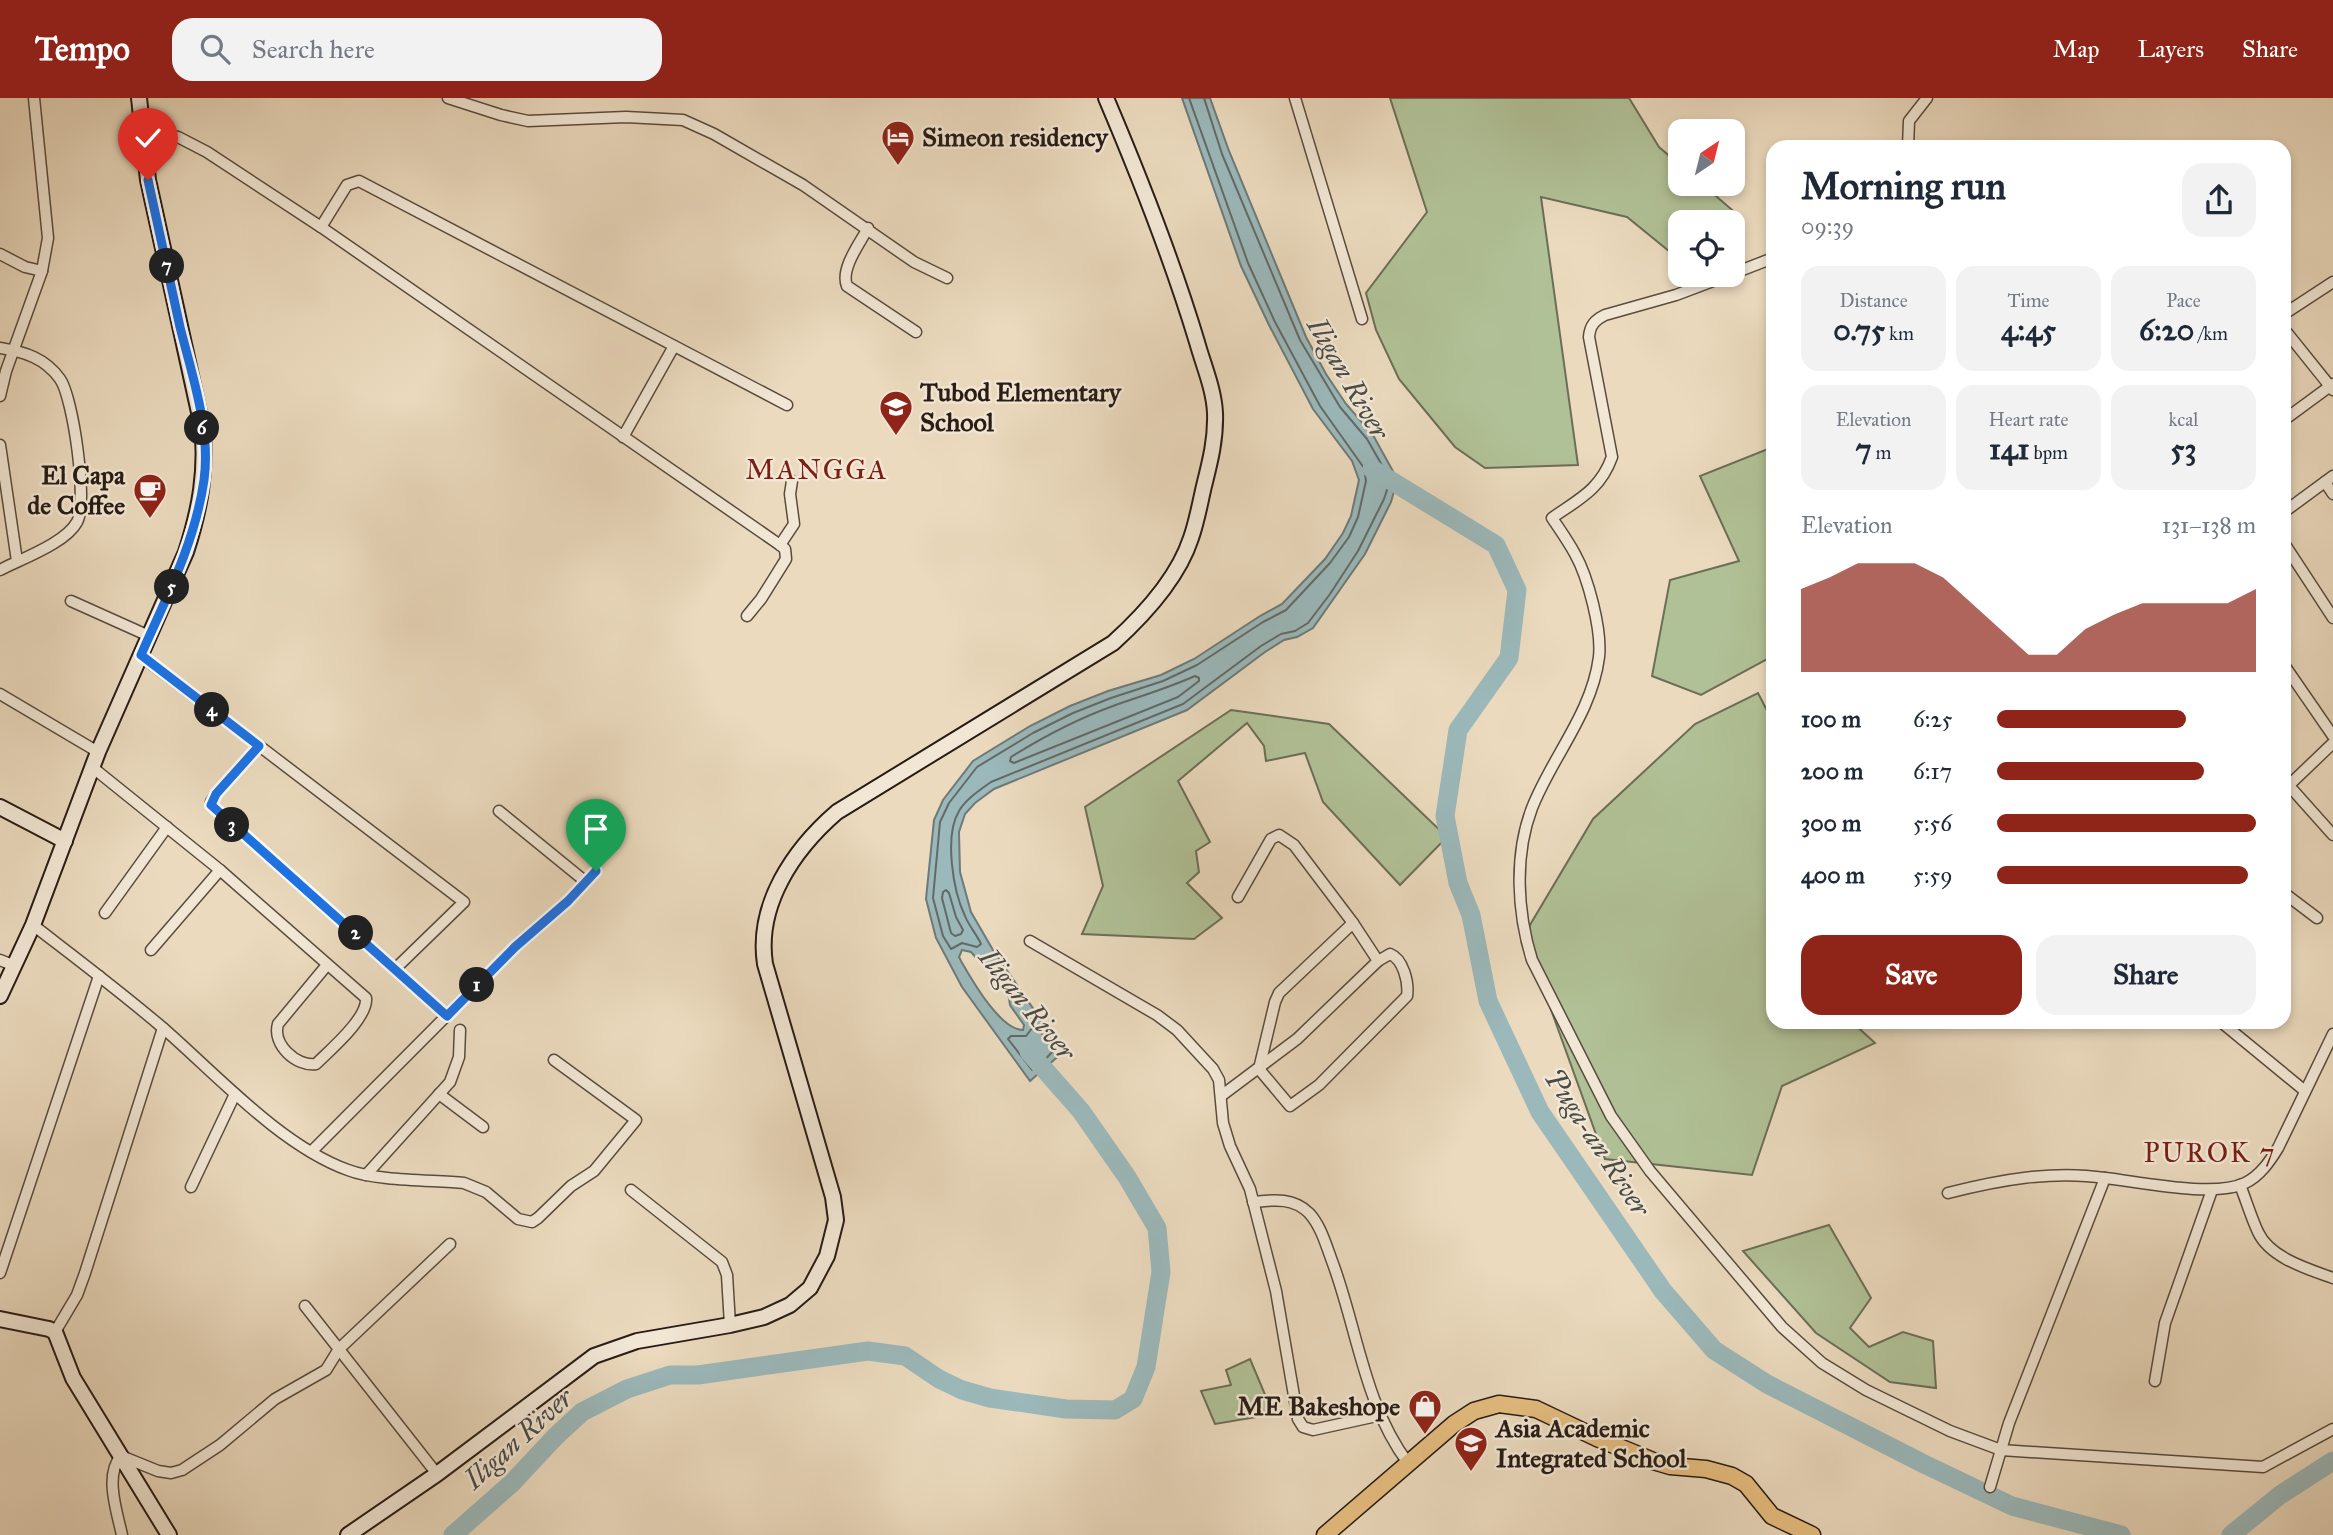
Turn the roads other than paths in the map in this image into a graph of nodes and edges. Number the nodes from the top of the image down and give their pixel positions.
1 (34, 98) edge
2 (139, 98) edge
3 (448, 98) edge
4 (1106, 98) edge
5 (1295, 98) edge
6 (1927, 98) edge
7 (141, 131) junction
8 (1908, 140) edge
9 (321, 226) junction
10 (868, 228) junction
11 (0, 254) edge
12 (1766, 261) edge
13 (1745, 269) edge
14 (42, 271) junction
15 (947, 278) dead end
16 (2333, 282) edge
17 (1697, 287) edge
18 (2291, 309) edge
19 (1362, 319) dead end
20 (916, 332) dead end
21 (2291, 338) edge
22 (674, 346) junction
23 (0, 348) edge
24 (13, 350) junction
25 (2332, 387) edge
26 (0, 396) edge
27 (787, 405) dead end
28 (2291, 415) edge
29 (623, 437) junction
30 (0, 445) edge
31 (2329, 479) edge
32 (792, 481) dead end
33 (2333, 494) edge
34 (2291, 507) edge
35 (780, 545) junction
36 (2291, 554) edge
37 (17, 561) junction
38 (0, 570) edge
39 (71, 601) dead end
40 (747, 616) dead end
41 (2333, 618) edge
42 (149, 636) junction
43 (141, 655) junction
44 (2291, 675) edge
45 (0, 694) edge
46 (2333, 736) edge
47 (2333, 743) edge
48 (259, 746) junction
49 (98, 751) junction
50 (92, 767) junction
51 (2291, 780) edge
52 (2291, 791) edge
53 (0, 807) edge
54 (499, 811) dead end
55 (167, 827) junction
56 (2333, 835) edge
57 (65, 841) junction
58 (220, 870) junction
59 (596, 871) dead end
60 (586, 882) junction
61 (1238, 897) dead end
62 (2291, 898) edge
63 (106, 913) dead end
64 (2317, 918) dead end
65 (1353, 923) junction
66 (33, 925) junction
67 (1030, 941) dead end
68 (151, 950) dead end
69 (0, 960) edge
70 (1378, 961) junction
71 (327, 965) junction
72 (15, 966) junction
73 (396, 968) junction
74 (99, 976) junction
75 (0, 996) edge
76 (447, 1016) junction
77 (163, 1028) junction
78 (2230, 1029) edge
79 (460, 1030) dead end
80 (2333, 1034) edge
81 (554, 1060) dead end
82 (1259, 1069) junction
83 (2305, 1091) junction
84 (235, 1094) junction
85 (439, 1094) junction
86 (1221, 1096) junction
87 (483, 1127) dead end
88 (311, 1152) junction
89 (366, 1175) junction
90 (2105, 1178) junction
91 (2241, 1185) junction
92 (191, 1187) dead end
93 (631, 1190) dead end
94 (2212, 1190) junction
95 (1948, 1194) dead end
96 (1253, 1202) junction
97 (450, 1244) dead end
98 (0, 1273) edge
99 (2333, 1278) edge
100 (305, 1306) dead end
101 (0, 1319) edge
102 (730, 1325) junction
103 (55, 1332) junction
104 (339, 1349) junction
105 (2155, 1381) dead end
106 (1381, 1415) junction
107 (2333, 1429) edge
108 (2001, 1450) junction
109 (121, 1456) junction
110 (1408, 1462) junction
111 (436, 1474) junction
112 (1990, 1488) dead end
113 (122, 1535) edge
114 (170, 1535) edge
115 (348, 1535) edge
116 (1325, 1535) edge
117 (1812, 1535) edge

1 - 14 street
2 - 7 street
3 - 10 street
4 - 102 street
5 - 19 street
6 - 8 street
7 - 9 street
7 - 42 street
9 - 22 street
9 - 29 street
10 - 15 street
10 - 20 street
11 - 14 street
12 - 13 street
14 - 24 street
16 - 18 street
17 - 108 street
21 - 25 street
22 - 27 street
22 - 29 street
23 - 24 street
24 - 26 street
24 - 37 street
25 - 28 street
29 - 35 street
30 - 37 street
31 - 33 street
31 - 34 street
32 - 35 street
35 - 40 street
36 - 41 street
37 - 38 street
39 - 42 street
42 - 43 street
43 - 48 street
43 - 49 street
44 - 46 street
45 - 49 street
47 - 51 street
48 - 73 street
48 - 73 street
49 - 50 street
50 - 55 street
50 - 57 street
52 - 56 street
53 - 57 street
54 - 60 street
55 - 58 street
55 - 63 street
57 - 66 street
58 - 68 street
58 - 71 street
59 - 60 street
60 - 76 street
61 - 65 street
62 - 64 street
65 - 70 street
65 - 82 street
66 - 72 street
66 - 74 street
67 - 86 street
69 - 72 street
70 - 82 street
70 - 82 street
71 - 71 street
72 - 75 street
73 - 76 street
74 - 77 street
74 - 98 street
76 - 88 street
77 - 84 street
77 - 103 street
78 - 83 street
79 - 85 street
80 - 83 street
81 - 89 street
82 - 86 street
83 - 91 street
84 - 88 street
84 - 92 street
85 - 87 street
85 - 89 street
86 - 96 street
88 - 89 street
90 - 94 street
90 - 95 street
90 - 108 street
91 - 94 street
91 - 99 street
93 - 102 street
94 - 105 street
96 - 106 street
96 - 106 street
97 - 104 street
100 - 104 street
101 - 103 street
102 - 111 street
103 - 109 street
104 - 109 street
104 - 111 street
106 - 110 street
107 - 108 street
108 - 112 street
109 - 113 street
109 - 114 street
110 - 116 main road
110 - 117 main road
111 - 115 street

